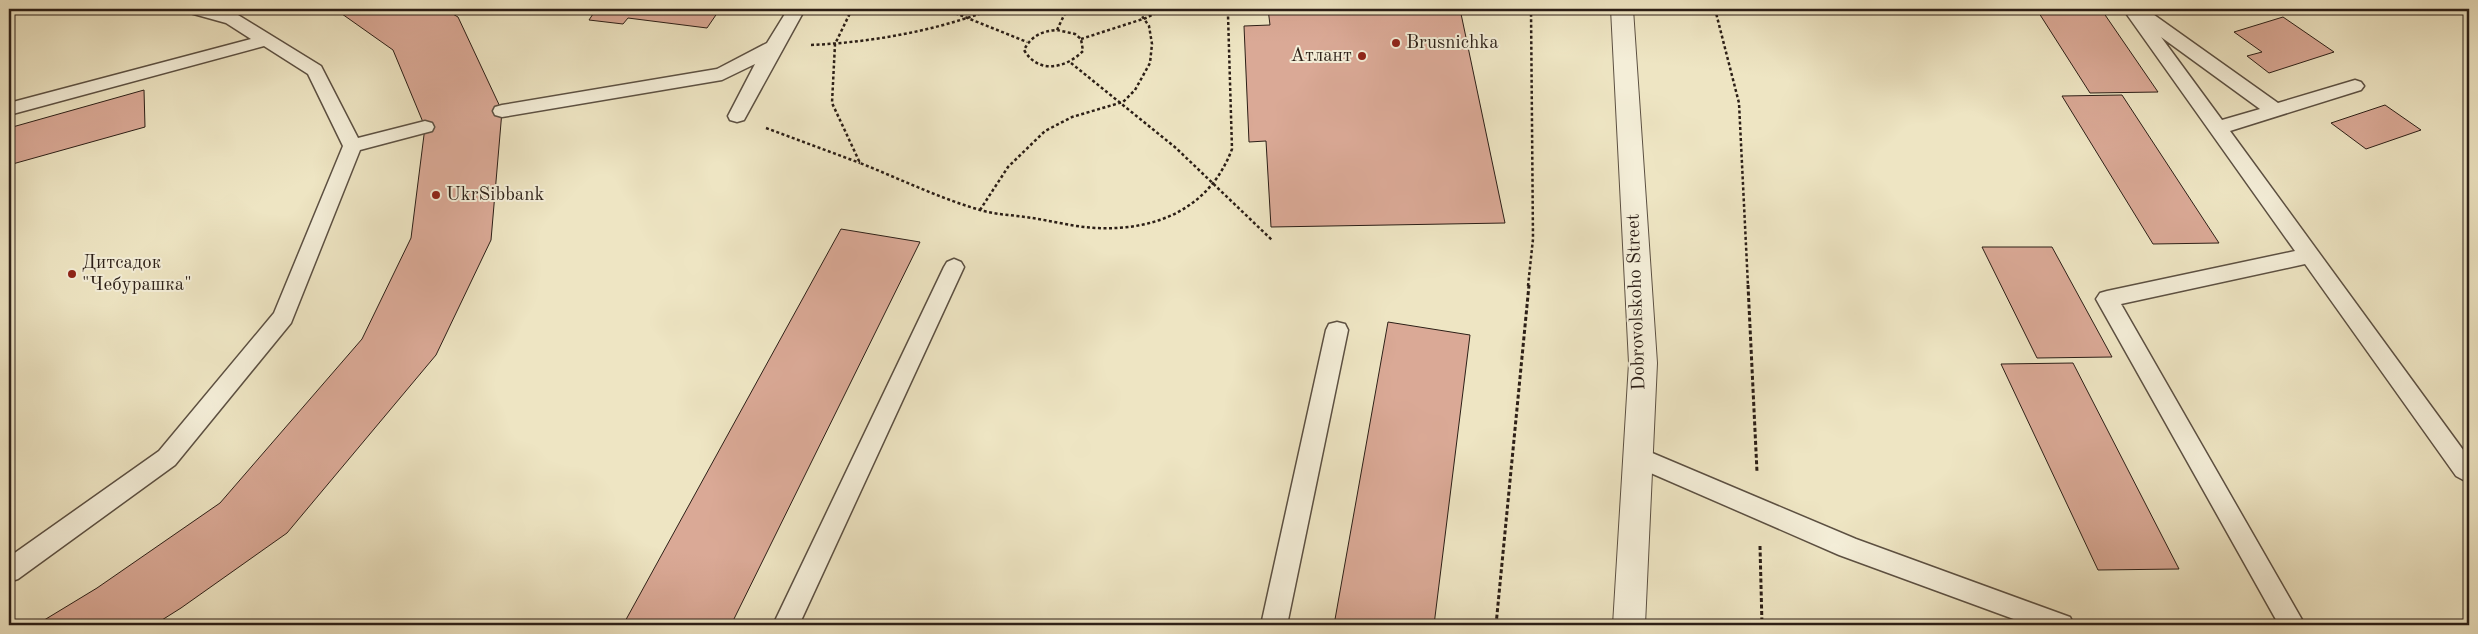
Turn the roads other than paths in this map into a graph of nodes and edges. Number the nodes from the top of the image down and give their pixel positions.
1 (196, 9) edge
2 (796, 9) edge
3 (1622, 9) edge
4 (2133, 9) edge
5 (267, 40) junction
6 (773, 47) junction
7 (2355, 86) dead end
8 (9, 109) edge
9 (502, 111) dead end
10 (2276, 111) junction
11 (737, 116) road end
12 (425, 127) dead end
13 (2219, 128) junction
14 (352, 146) junction
15 (2310, 254) junction
16 (954, 267) dead end
17 (1338, 330) dead end
18 (1638, 457) junction
19 (2469, 473) edge
20 (9, 571) edge
21 (786, 625) edge
22 (1274, 625) edge
23 (1629, 625) edge
24 (2061, 625) edge
25 (2292, 625) edge

1 - 5 lane
2 - 6 lane
3 - 18 street, Dobrovolskoho Street
4 - 10 lane
4 - 13 lane
5 - 8 lane
5 - 14 lane
6 - 9 lane
6 - 11 lane
7 - 10 lane
10 - 13 lane
12 - 14 lane
13 - 15 lane
14 - 20 lane
15 - 19 lane
15 - 25 lane
16 - 21 lane
17 - 22 lane
18 - 23 street, Dobrovolskoho Street
18 - 24 lane

